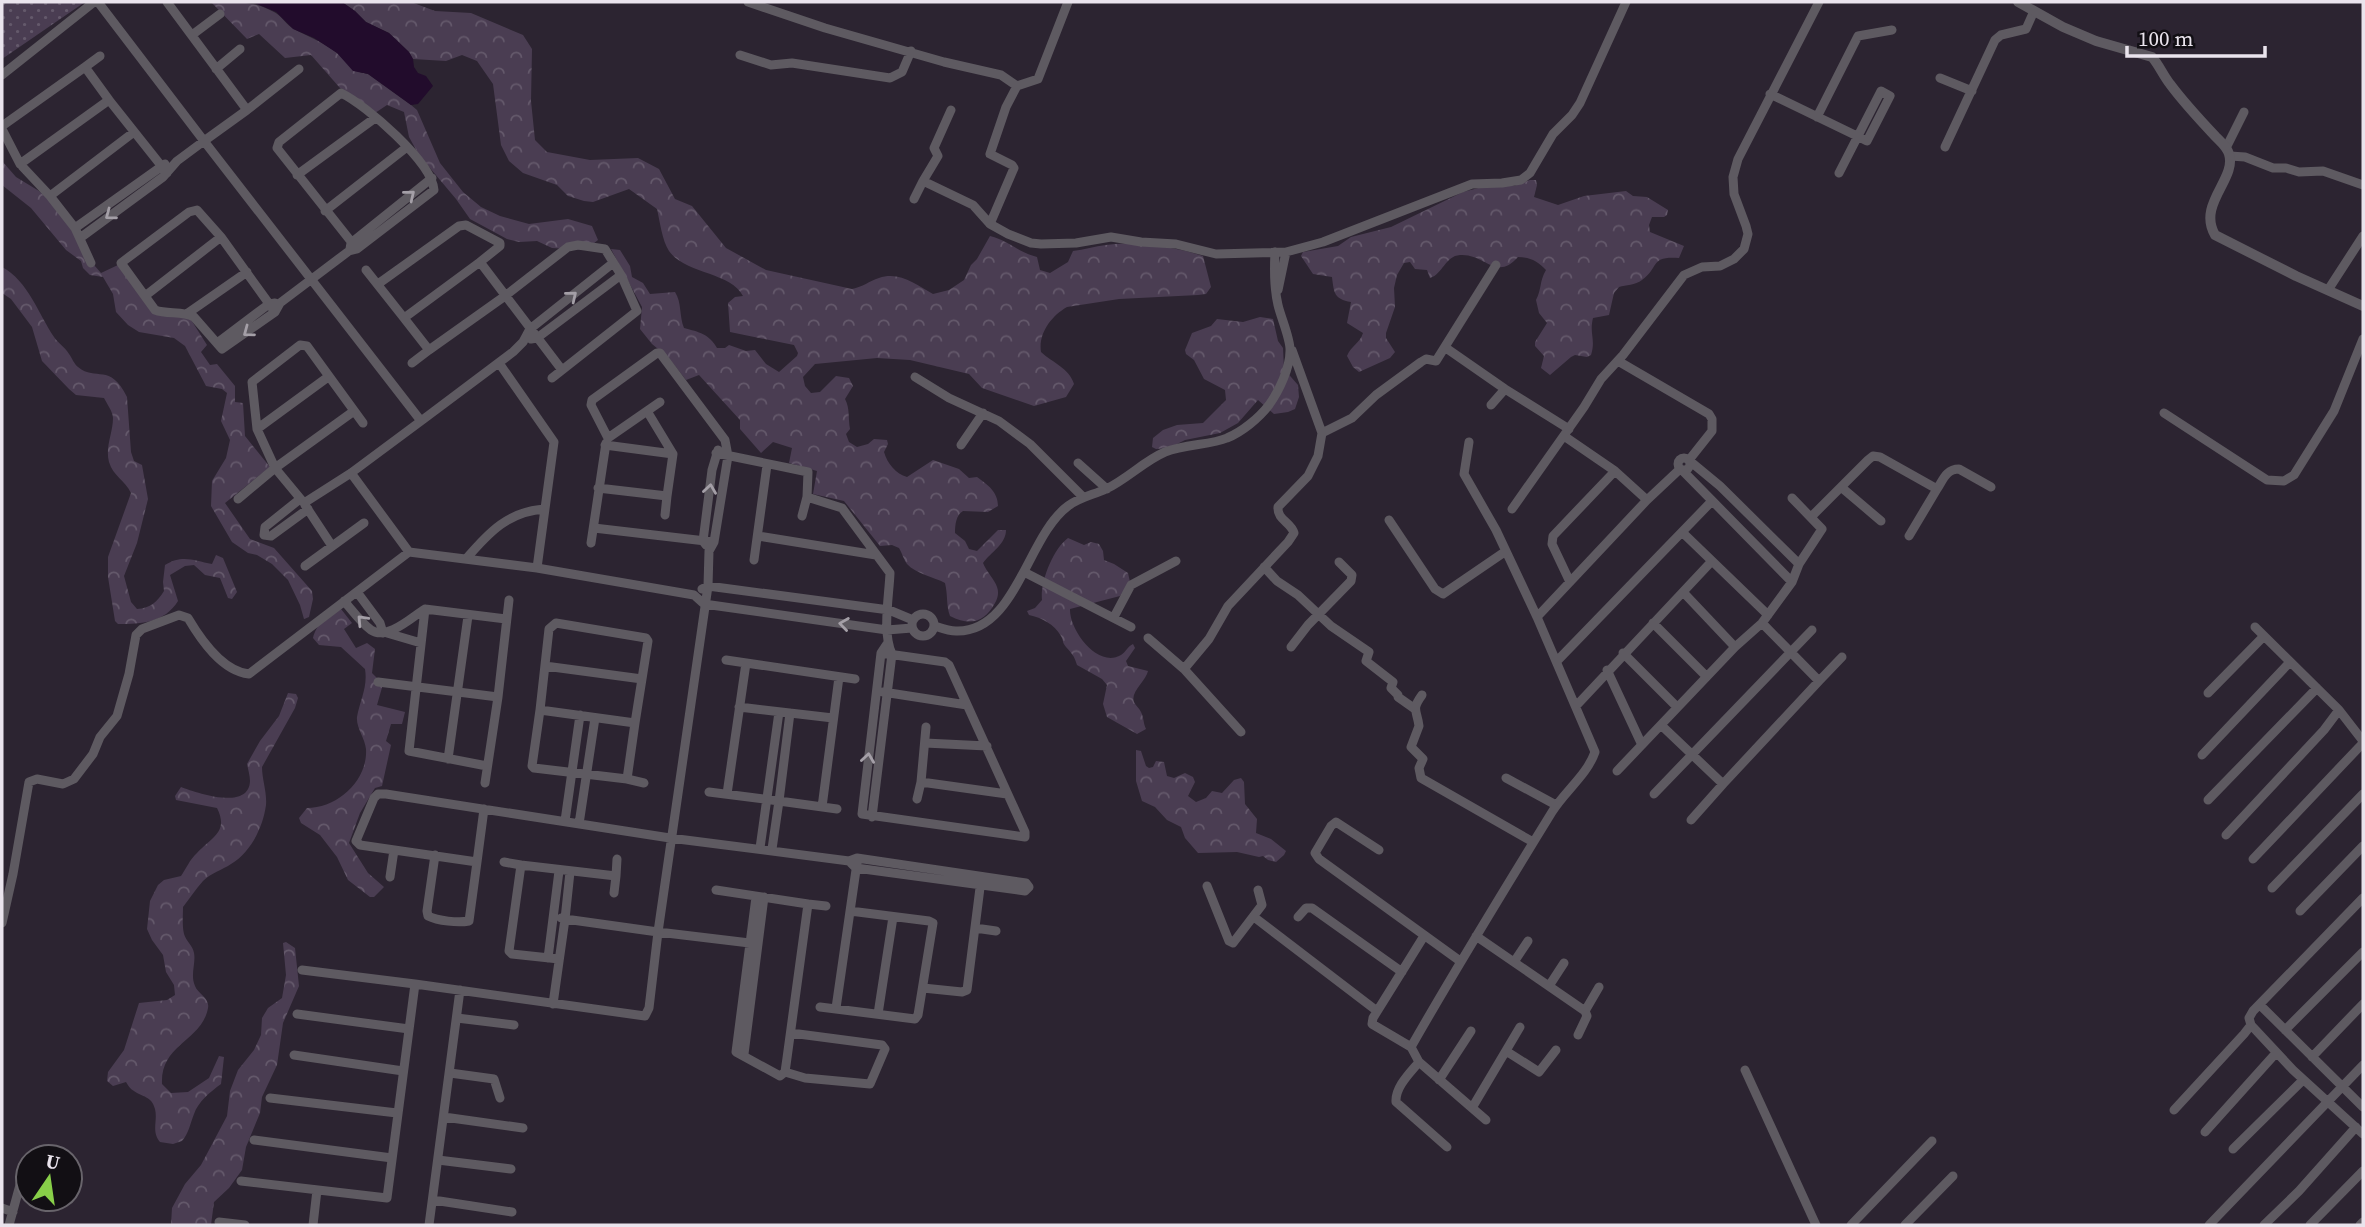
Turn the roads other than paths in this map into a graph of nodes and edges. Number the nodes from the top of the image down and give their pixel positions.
1 (96, 2) edge
2 (167, 2) edge
3 (748, 2) edge
4 (1068, 2) edge
5 (1626, 2) edge
6 (1819, 2) edge
7 (2018, 2) edge
8 (2034, 10) junction
9 (220, 14) dead end
10 (1892, 30) dead end
11 (192, 34) junction
12 (240, 49) dead end
13 (911, 51) junction
14 (740, 55) dead end
15 (100, 56) dead end
16 (85, 67) junction
17 (216, 69) junction
18 (299, 69) dead end
19 (2, 75) edge
20 (1940, 78) dead end
21 (1017, 86) junction
22 (1972, 91) junction
23 (1770, 94) junction
24 (109, 100) junction
25 (247, 110) junction
26 (951, 110) dead end
27 (2244, 112) dead end
28 (1817, 117) junction
29 (375, 118) junction
30 (2, 127) edge
31 (134, 132) junction
32 (1857, 136) junction
33 (204, 141) junction
34 (407, 147) junction
35 (1945, 147) dead end
36 (2228, 152) junction
37 (20, 164) junction
38 (164, 169) junction
39 (1839, 173) dead end
40 (297, 175) junction
41 (923, 181) junction
42 (2363, 185) edge
43 (50, 196) junction
44 (914, 199) dead end
45 (325, 211) junction
46 (990, 223) junction
47 (75, 228) junction
48 (2363, 236) edge
49 (221, 237) junction
50 (80, 238) junction
51 (353, 248) junction
52 (1275, 252) junction
53 (1286, 252) junction
54 (480, 262) junction
55 (613, 262) junction
56 (91, 263) dead end
57 (1279, 263) junction
58 (1496, 265) dead end
59 (366, 270) dead end
60 (247, 272) junction
61 (621, 275) junction
62 (312, 280) junction
63 (378, 284) junction
64 (2328, 290) junction
65 (145, 296) junction
66 (505, 296) junction
67 (2363, 306) edge
68 (272, 308) junction
69 (188, 313) junction
70 (404, 318) junction
71 (530, 329) junction
72 (537, 338) junction
73 (2363, 339) edge
74 (523, 342) junction
75 (1291, 348) junction
76 (1446, 348) junction
77 (429, 350) junction
78 (1618, 361) junction
79 (412, 363) dead end
80 (499, 363) junction
81 (562, 370) junction
82 (328, 377) junction
83 (915, 377) dead end
84 (552, 378) dead end
85 (1506, 389) junction
86 (660, 402) dead end
87 (1491, 405) dead end
88 (354, 411) junction
89 (647, 411) junction
90 (984, 413) junction
91 (2164, 413) dead end
92 (421, 421) junction
93 (363, 423) dead end
94 (257, 429) junction
95 (1567, 432) junction
96 (1322, 433) junction
97 (725, 440) junction
98 (606, 442) junction
99 (1469, 442) dead end
100 (961, 445) dead end
101 (716, 453) junction
102 (673, 454) junction
103 (729, 456) junction
104 (1690, 461) junction
105 (1078, 463) dead end
106 (768, 465) junction
107 (275, 468) junction
108 (1681, 470) junction
109 (1615, 471) junction
110 (351, 472) junction
111 (1841, 486) junction
112 (1991, 487) dead end
113 (598, 488) junction
114 (1107, 489) junction
115 (1937, 489) junction
116 (667, 496) junction
117 (807, 496) junction
118 (1083, 496) junction
119 (1792, 498) dead end
120 (238, 499) dead end
121 (1647, 500) junction
122 (1711, 502) junction
123 (304, 504) junction
124 (545, 509) junction
125 (1512, 509) dead end
126 (665, 515) dead end
127 (802, 516) dead end
128 (1811, 517) junction
129 (1390, 520) dead end
130 (1881, 522) dead end
131 (364, 523) dead end
132 (594, 528) junction
133 (1682, 532) junction
134 (758, 536) junction
135 (1909, 536) dead end
136 (703, 541) junction
137 (591, 543) dead end
138 (332, 546) junction
139 (711, 546) junction
140 (1506, 551) junction
141 (409, 552) junction
142 (876, 555) junction
143 (466, 559) junction
144 (754, 560) dead end
145 (1176, 561) dead end
146 (1339, 562) dead end
147 (1711, 562) junction
148 (1799, 564) junction
149 (305, 566) dead end
150 (1264, 567) junction
151 (537, 568) junction
152 (1024, 572) junction
153 (1570, 582) junction
154 (1792, 582) junction
155 (708, 586) junction
156 (357, 592) junction
157 (1682, 592) junction
158 (694, 595) junction
159 (509, 600) dead end
160 (344, 601) junction
161 (704, 604) junction
162 (425, 609) junction
163 (889, 610) junction
164 (1319, 614) junction
165 (468, 615) junction
166 (1114, 617) junction
167 (1537, 617) junction
168 (506, 619) junction
169 (1765, 619) junction
170 (1653, 623) junction
171 (913, 624) junction
172 (935, 626) junction
173 (2255, 627) dead end
174 (1131, 628) dead end
175 (887, 630) junction
176 (1812, 630) dead end
177 (385, 633) junction
178 (2264, 636) junction
179 (1148, 638) dead end
180 (421, 643) junction
181 (887, 644) junction
182 (1735, 646) junction
183 (1292, 647) dead end
184 (1791, 652) junction
185 (881, 653) junction
186 (1623, 653) junction
187 (892, 654) junction
188 (1842, 657) dead end
189 (726, 660) dead end
190 (1557, 661) junction
191 (2290, 662) junction
192 (746, 663) junction
193 (545, 666) junction
194 (1184, 669) junction
195 (1607, 670) junction
196 (1706, 676) junction
197 (839, 677) junction
198 (642, 679) junction
199 (855, 679) dead end
200 (1819, 681) junction
201 (378, 682) dead end
202 (415, 688) junction
203 (2317, 688) junction
204 (882, 692) junction
205 (456, 693) junction
206 (2208, 693) dead end
207 (1422, 695) dead end
208 (498, 697) junction
209 (967, 705) junction
210 (1576, 706) junction
211 (739, 707) junction
212 (1676, 707) junction
213 (1415, 709) junction
214 (540, 710) junction
215 (2339, 710) junction
216 (779, 712) junction
217 (790, 713) junction
218 (580, 715) junction
219 (595, 718) junction
220 (833, 718) junction
221 (635, 723) junction
222 (1661, 725) junction
223 (926, 727) dead end
224 (1241, 732) dead end
225 (2363, 742) edge
226 (925, 743) junction
227 (1642, 745) junction
228 (987, 746) junction
229 (1690, 754) junction
230 (2202, 755) dead end
231 (448, 759) junction
232 (487, 766) junction
233 (1617, 771) dead end
234 (572, 773) junction
235 (586, 775) junction
236 (1506, 778) dead end
237 (627, 779) junction
238 (644, 782) dead end
239 (921, 782) junction
240 (485, 783) dead end
241 (1723, 784) junction
242 (709, 792) dead end
243 (727, 794) junction
244 (1007, 794) junction
245 (1654, 794) dead end
246 (2363, 794) edge
247 (767, 799) junction
248 (917, 799) dead end
249 (2208, 800) dead end
250 (779, 801) junction
251 (1556, 805) junction
252 (822, 807) junction
253 (484, 809) junction
254 (837, 810) dead end
255 (1691, 820) dead end
256 (565, 821) junction
257 (579, 824) junction
258 (2226, 835) dead end
259 (670, 838) junction
260 (1533, 842) junction
261 (2363, 846) edge
262 (760, 848) junction
263 (772, 849) junction
264 (394, 850) junction
265 (1379, 850) dead end
266 (435, 855) junction
267 (617, 859) dead end
268 (2252, 859) dead end
269 (477, 862) junction
270 (504, 862) dead end
271 (854, 862) junction
272 (521, 866) junction
273 (559, 871) junction
274 (570, 872) junction
275 (616, 876) junction
276 (390, 877) dead end
277 (1207, 886) dead end
278 (2272, 888) dead end
279 (716, 890) dead end
280 (1258, 890) dead end
281 (614, 893) dead end
282 (760, 897) junction
283 (2363, 898) edge
284 (808, 904) junction
285 (826, 906) dead end
286 (850, 911) junction
287 (2300, 911) dead end
288 (554, 917) junction
289 (893, 917) junction
290 (1254, 917) junction
291 (1298, 917) dead end
292 (565, 919) junction
293 (2, 923) edge
294 (975, 928) junction
295 (996, 930) dead end
296 (658, 932) junction
297 (1424, 936) junction
298 (1476, 936) junction
299 (1528, 941) dead end
300 (754, 944) junction
301 (2363, 952) edge
302 (548, 958) junction
303 (559, 959) junction
304 (1460, 961) junction
305 (1514, 962) junction
306 (1564, 963) dead end
307 (302, 970) dead end
308 (1402, 972) junction
309 (415, 984) junction
310 (1549, 986) junction
311 (1599, 987) dead end
312 (923, 988) junction
313 (460, 990) junction
314 (553, 1004) junction
315 (2363, 1004) edge
316 (2260, 1005) junction
317 (820, 1007) dead end
318 (836, 1008) junction
319 (1377, 1011) junction
320 (1585, 1011) junction
321 (297, 1014) dead end
322 (878, 1014) junction
323 (457, 1018) junction
324 (514, 1025) dead end
325 (2251, 1025) junction
326 (1520, 1027) dead end
327 (408, 1029) junction
328 (2285, 1030) junction
329 (1471, 1031) dead end
330 (791, 1033) junction
331 (1578, 1035) dead end
332 (1411, 1047) junction
333 (1506, 1051) junction
334 (1556, 1051) dead end
335 (2276, 1053) junction
336 (294, 1055) dead end
337 (2312, 1057) junction
338 (1419, 1062) junction
339 (2363, 1065) edge
340 (1745, 1070) dead end
341 (403, 1071) junction
342 (785, 1072) junction
343 (450, 1073) junction
344 (1440, 1080) junction
345 (2303, 1080) junction
346 (2342, 1087) junction
347 (270, 1098) dead end
348 (500, 1098) dead end
349 (2329, 1101) junction
350 (2363, 1107) edge
351 (1472, 1108) junction
352 (2174, 1110) dead end
353 (397, 1113) junction
354 (444, 1117) junction
355 (1486, 1120) dead end
356 (523, 1128) dead end
357 (2360, 1130) edge
358 (2205, 1132) dead end
359 (254, 1140) dead end
360 (1931, 1141) dead end
361 (1447, 1147) dead end
362 (2232, 1149) dead end
363 (392, 1158) junction
364 (438, 1160) junction
365 (511, 1168) dead end
366 (2363, 1171) edge
367 (1953, 1176) dead end
368 (241, 1181) dead end
369 (317, 1190) junction
370 (433, 1200) junction
371 (2, 1208) edge
372 (14, 1208) edge
373 (13, 1212) junction
374 (512, 1212) dead end
375 (219, 1222) dead end
376 (9, 1225) edge
377 (246, 1225) edge
378 (313, 1225) edge
379 (429, 1225) edge
380 (1816, 1225) edge
381 (1851, 1225) edge
382 (1905, 1225) edge
383 (2209, 1225) edge
384 (2264, 1225) edge
385 (2311, 1225) edge

1 - 19 street
1 - 33 street
2 - 11 street
3 - 13 street
4 - 21 street
5 - 53 street
6 - 23 street
7 - 8 street
8 - 22 street
8 - 36 street
9 - 11 street
10 - 28 street
11 - 17 street
12 - 17 street
13 - 14 street
13 - 21 street
15 - 16 street
16 - 24 street
16 - 30 street
17 - 25 street
18 - 25 street
20 - 22 street
21 - 46 street
22 - 35 street
23 - 28 street
23 - 78 street
24 - 31 street
24 - 37 street
25 - 33 street
26 - 41 street
27 - 36 street
28 - 32 street
29 - 34 street
29 - 40 street
29 - 40 street
30 - 37 street
31 - 38 street
31 - 43 street
32 - 32 street
32 - 39 street
33 - 38 street
33 - 62 street
34 - 45 street
34 - 51 street
36 - 42 street
36 - 64 street
37 - 43 street
38 - 47 street
38 -> 50 street
40 - 45 street
41 - 44 street
41 - 46 street
43 - 47 street
45 - 51 street
46 - 52 street
47 - 50 street
48 - 64 street
49 - 60 street
49 - 65 street
49 - 65 street
50 - 56 street
51 - 62 street
52 - 53 street
52 - 57 street
53 - 57 street
54 - 63 street
54 - 66 street
54 - 70 street
55 - 61 street
55 - 66 street
71 -> 55 street
57 - 75 street
58 - 76 street
59 - 63 street
60 - 68 street
60 - 69 street
61 - 72 street
61 - 81 street
62 - 68 street
62 - 92 street
63 - 70 street
64 - 67 street
65 - 69 street
66 - 71 street
66 - 77 street
68 - 69 street
70 - 77 street
71 - 72 street
71 - 74 street
72 - 74 street
72 - 81 street
73 - 91 street
74 - 80 street
75 - 96 street
75 - 114 street
76 - 85 street
76 - 96 street
77 - 79 street
78 - 95 street
78 - 104 street
80 - 92 street
80 - 124 street
81 - 84 street
82 - 88 street
82 - 94 street
82 - 94 street
83 - 90 street
85 - 87 street
85 - 95 street
86 - 89 street
88 - 93 street
88 - 107 street
89 - 98 street
89 - 102 street
90 - 100 street
90 - 118 street
92 - 110 street
94 - 107 street
95 - 109 street
95 - 125 street
96 - 150 street
97 - 98 street
97 - 101 street
97 - 103 street
98 - 102 street
98 - 113 street
99 - 140 street
101 - 103 street
136 -> 101 street
102 - 116 street
103 - 106 street
103 - 139 street
104 - 108 street
104 - 148 street
105 - 114 street
106 - 117 street
106 - 134 street
107 - 120 street
107 - 123 street
108 - 121 street
108 - 122 street
109 - 121 street
109 - 153 street
110 - 123 street
110 - 141 street
111 - 115 street
111 - 128 street
111 - 130 street
112 - 115 street
113 - 116 street
113 - 132 street
114 - 118 street
115 - 135 street
116 - 126 street
117 - 127 street
117 - 142 street
118 - 152 street
119 - 128 street
121 - 153 street
122 - 133 street
122 - 154 street
123 - 138 street
124 - 143 street
124 - 151 street
128 - 148 street
129 - 140 street
131 - 138 street
132 - 136 street
132 - 137 street
133 - 147 street
133 - 190 street
134 - 142 street
134 - 144 street
136 - 139 street
138 - 149 street
139 - 155 street
140 - 167 street
141 - 143 street
141 - 156 street
142 - 163 street
143 - 151 street
145 - 166 street
146 - 164 street
147 - 157 street
147 - 169 street
148 - 154 street
150 - 164 street
150 - 194 street
151 - 158 street
152 - 166 street
152 - 172 street
153 - 167 street
154 - 169 street
155 - 158 street
155 - 161 street
155 - 163 street
156 - 160 street
156 - 177 street
157 - 170 street
157 - 182 street
158 - 161 street
159 - 168 street
177 -> 160 street
160 - 293 street
175 -> 161 street
161 - 259 street
162 - 165 street
162 - 177 street
162 - 180 street
163 - 171 street
163 - 175 street
164 - 183 street
164 - 213 street
165 - 168 street
165 - 205 street
166 - 174 street
167 - 190 street
168 - 208 street
169 - 182 street
169 - 184 street
170 - 186 street
170 - 196 street
171 - 172 street
171 - 172 street
171 - 175 street
173 - 178 street
175 - 181 street
176 - 184 street
177 - 180 street
178 - 191 street
178 - 206 street
179 - 194 street
180 - 202 street
181 - 185 street
181 - 187 street
182 - 196 street
184 - 200 street
184 - 229 street
185 - 187 street
185 - 204 street
186 - 195 street
186 - 212 street
187 - 204 street
187 - 209 street
188 - 200 street
189 - 192 street
190 - 210 street
191 - 203 street
191 - 230 street
192 - 197 street
192 - 211 street
193 - 198 street
193 - 198 street
193 - 214 street
194 - 224 street
195 - 210 street
195 - 227 street
196 - 212 street
197 - 199 street
197 - 220 street
198 - 221 street
200 - 241 street
201 - 202 street
202 - 205 street
202 - 231 street
203 - 215 street
203 - 249 street
204 - 209 street
204 - 244 street
205 - 208 street
205 - 231 street
207 - 213 street
208 - 232 street
209 - 228 street
210 - 251 street
211 - 216 street
211 - 243 street
212 - 222 street
213 - 260 street
214 - 218 street
214 - 234 street
215 - 225 street
215 - 258 street
216 - 217 street
216 - 247 street
217 - 220 street
217 - 250 street
218 - 219 street
218 - 234 street
219 - 221 street
219 - 235 street
220 - 252 street
221 - 237 street
222 - 227 street
222 - 229 street
223 - 226 street
225 - 268 street
226 - 228 street
226 - 239 street
227 - 233 street
228 - 244 street
229 - 241 street
229 - 245 street
231 - 232 street
232 - 240 street
234 - 235 street
234 - 256 street
235 - 237 street
235 - 257 street
236 - 251 street
237 - 238 street
239 - 244 street
239 - 248 street
241 - 255 street
242 - 243 street
243 - 247 street
246 - 278 street
247 - 250 street
247 - 262 street
250 - 252 street
250 - 263 street
251 - 260 street
252 - 254 street
253 - 256 street
253 - 264 street
253 - 269 street
256 - 257 street
257 - 259 street
259 - 262 street
259 - 296 street
260 - 298 street
261 - 287 street
262 - 263 street
263 - 271 street
264 - 266 street
264 - 276 street
265 - 297 street
266 - 269 street
266 - 269 street
267 - 275 street
270 - 272 street
271 - 286 street
271 - 294 street
272 - 273 street
272 - 302 street
273 - 274 street
273 - 288 street
274 - 275 street
274 - 292 street
275 - 281 street
277 - 290 street
279 - 282 street
280 - 290 street
282 - 284 street
282 - 300 street
283 - 316 street
284 - 285 street
284 - 330 street
286 - 289 street
286 - 318 street
288 - 292 street
288 - 302 street
289 - 312 street
289 - 322 street
290 - 319 street
291 - 308 street
292 - 296 street
292 - 303 street
294 - 295 street
294 - 312 street
296 - 300 street
296 - 314 street
297 - 304 street
297 - 308 street
298 - 304 street
298 - 305 street
299 - 305 street
300 - 342 street
301 - 328 street
302 - 303 street
303 - 314 street
304 - 332 street
305 - 310 street
306 - 310 street
307 - 309 street
308 - 319 street
309 - 313 street
309 - 327 street
310 - 320 street
311 - 320 street
312 - 322 street
313 - 314 street
313 - 323 street
315 - 337 street
316 - 325 street
316 - 328 street
317 - 318 street
318 - 322 street
319 - 332 street
320 - 331 street
321 - 327 street
323 - 324 street
323 - 343 street
325 - 335 street
325 - 352 street
326 - 333 street
327 - 341 street
328 - 337 street
329 - 344 street
330 - 342 street
330 - 342 street
332 - 338 street
333 - 334 street
333 - 351 street
335 - 345 street
335 - 358 street
336 - 341 street
337 - 346 street
338 - 344 street
338 - 361 street
339 - 346 street
340 - 380 street
341 - 353 street
343 - 348 street
343 - 354 street
344 - 351 street
345 - 349 street
345 - 362 street
346 - 349 street
346 - 350 street
347 - 353 street
349 - 357 street
349 - 383 street
351 - 355 street
353 - 363 street
354 - 356 street
354 - 364 street
357 - 384 street
359 - 363 street
360 - 381 street
363 - 369 street
364 - 365 street
364 - 370 street
366 - 385 street
367 - 382 street
368 - 369 street
369 - 378 street
370 - 374 street
370 - 379 street
371 - 373 street
372 - 373 street
373 - 376 street
375 - 377 street

